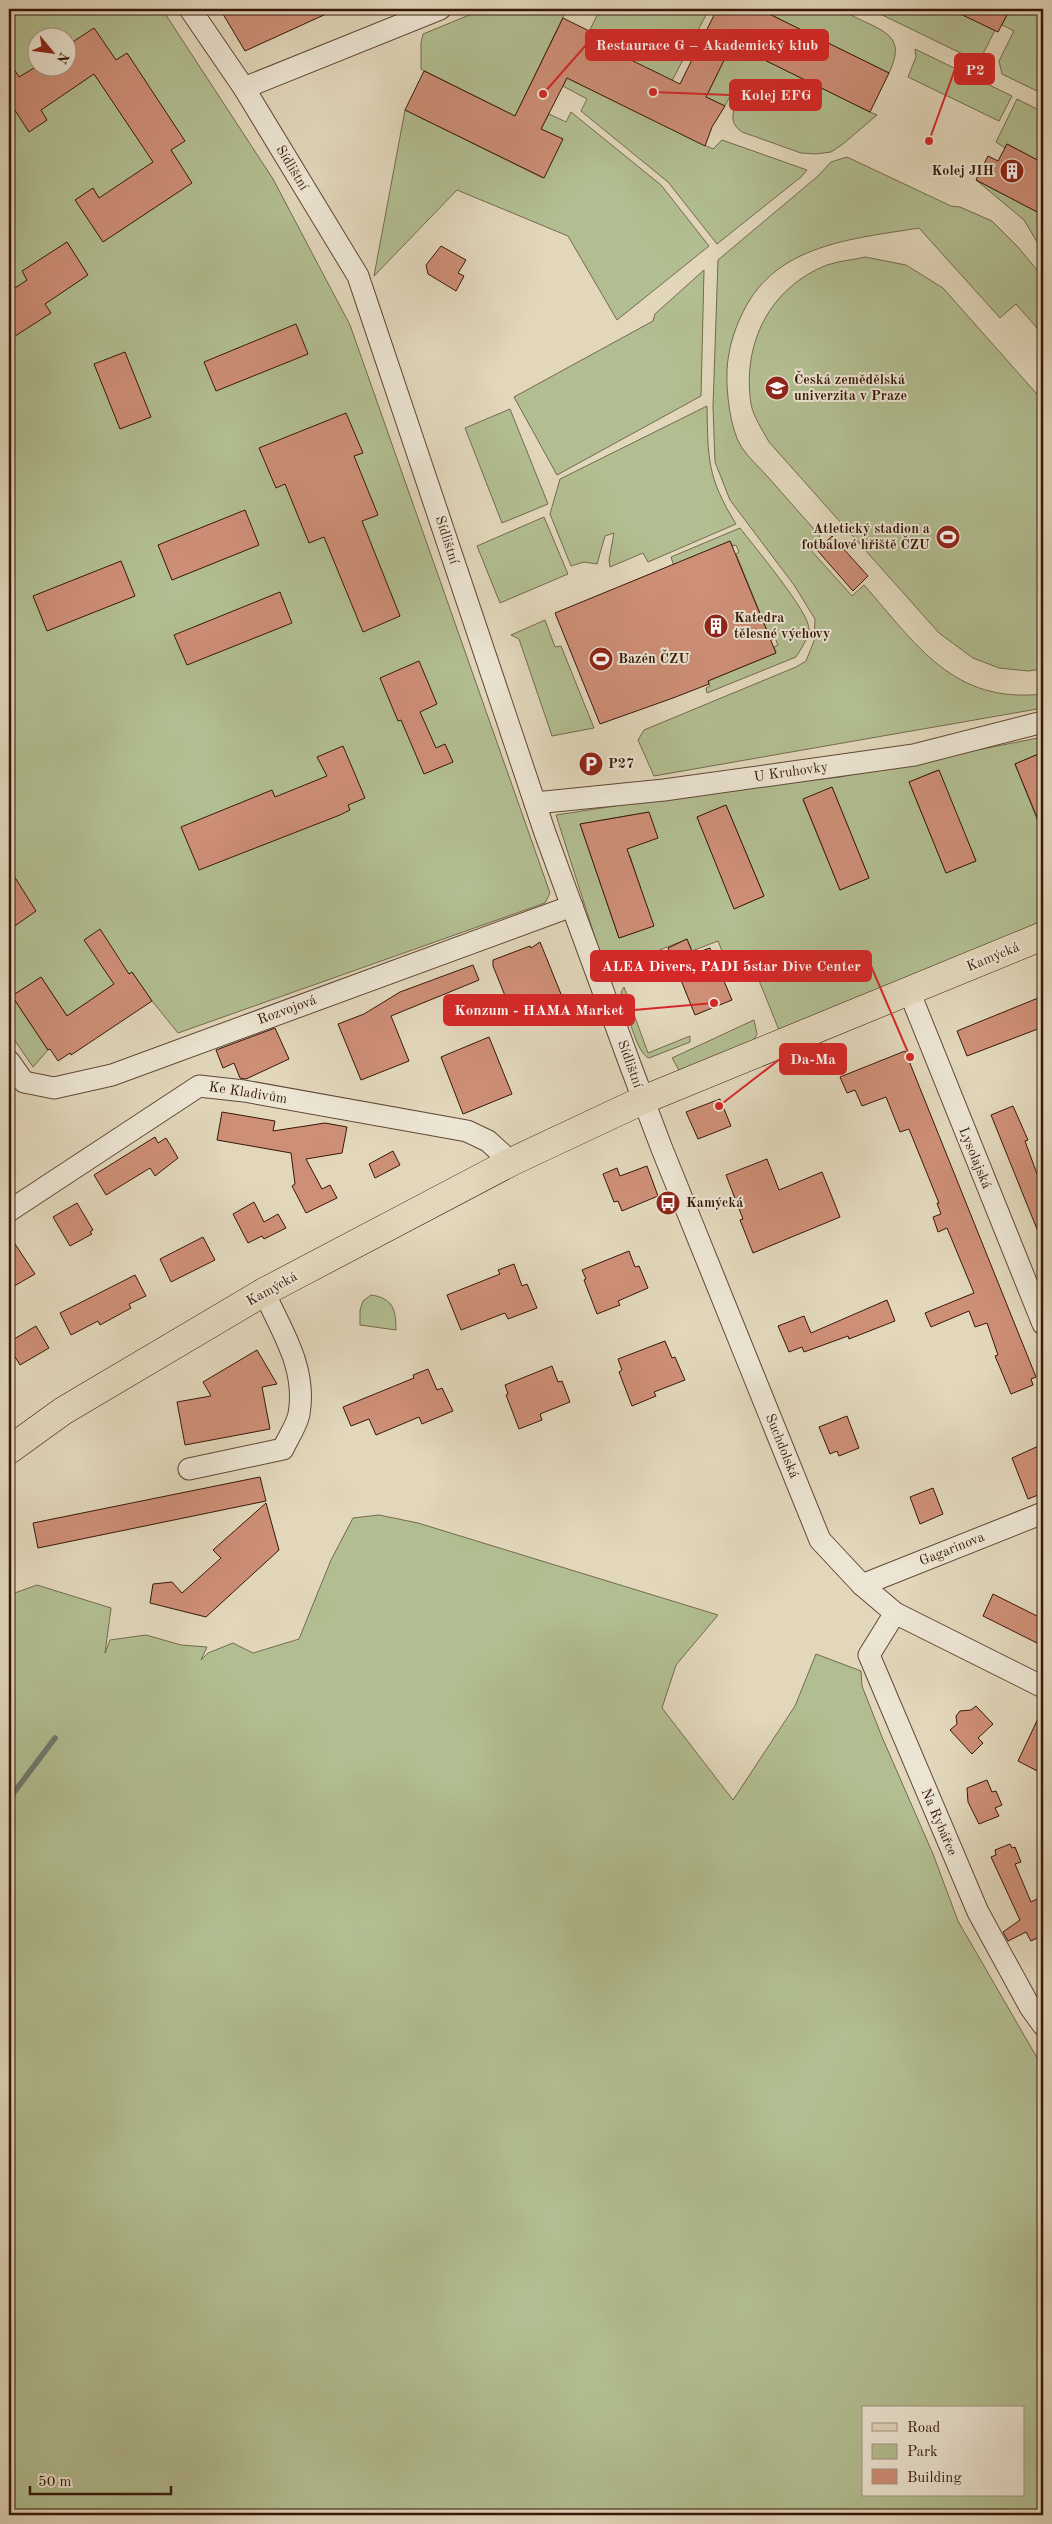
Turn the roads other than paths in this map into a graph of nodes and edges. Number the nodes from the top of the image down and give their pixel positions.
1 (190, 9) edge
2 (440, 9) edge
3 (244, 88) junction
4 (1043, 722) edge
5 (535, 803) junction
6 (572, 906) junction
7 (1043, 936) edge
8 (909, 991) junction
9 (9, 1061) edge
10 (643, 1100) junction
11 (511, 1162) junction
12 (9, 1211) edge
13 (264, 1292) junction
14 (1043, 1324) edge
15 (9, 1450) edge
16 (189, 1469) dead end
17 (1043, 1513) edge
18 (862, 1585) junction
19 (895, 1613) junction
20 (1043, 1687) edge
21 (1043, 2025) edge

1 - 3 street, Sídlištní
2 - 3 street
3 - 5 street, Sídlištní
4 - 5 street, U Kruhovky
5 - 6 street, Sídlištní
6 - 9 street, Rozvojová
6 - 10 street, Sídlištní
7 - 8 main road, Kamýcká
8 - 10 main road, Kamýcká
8 - 14 street, Lysolajská
10 - 11 main road, Kamýcká
10 - 18 street, Suchdolská
11 - 12 street, Ke Kladivům
11 - 13 main road, Kamýcká
13 - 15 main road, Kamýcká
13 - 16 street
17 - 18 street, Gagarinova
18 - 19 street, Suchdolská
19 - 20 street, Suchdolská
19 - 21 street, Na Rybářce

